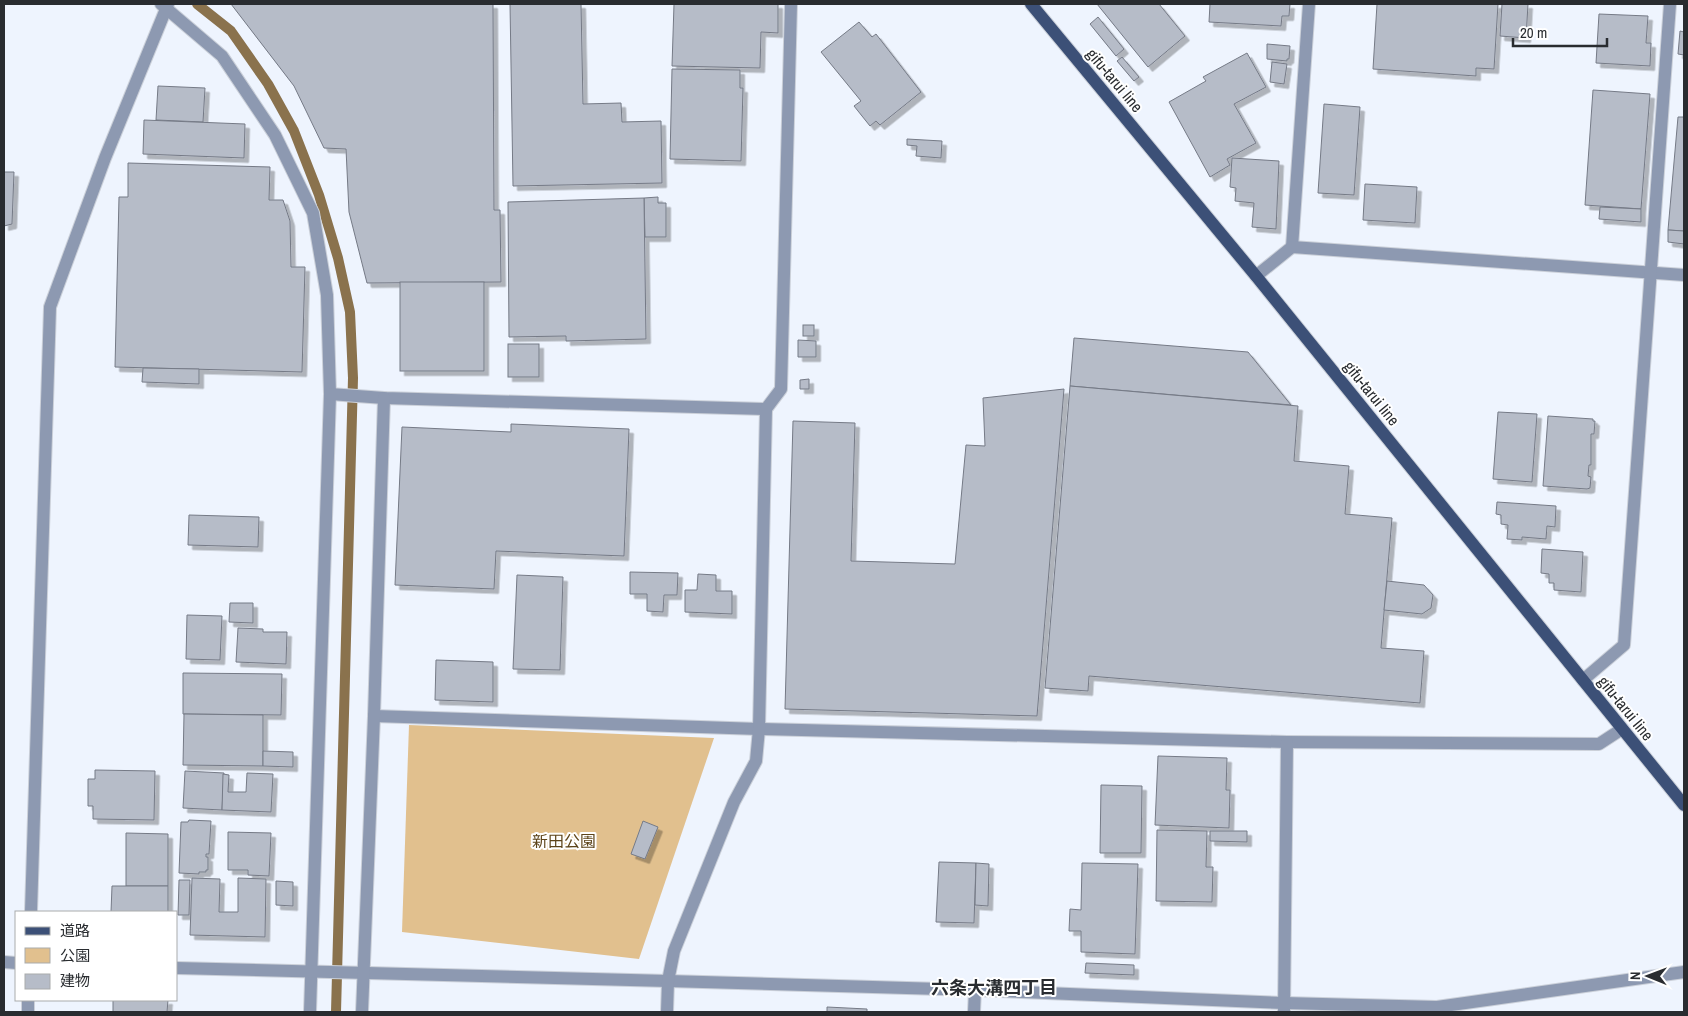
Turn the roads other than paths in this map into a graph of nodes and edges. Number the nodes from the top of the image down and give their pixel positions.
1 (790, 4) edge
2 (1031, 4) edge
3 (1309, 4) edge
4 (1670, 4) edge
5 (165, 5) edge
6 (1292, 248) junction
7 (1650, 273) junction
8 (1684, 275) edge
9 (1256, 276) junction
10 (330, 394) junction
11 (384, 398) junction
12 (766, 409) junction
13 (1583, 680) junction
14 (374, 716) junction
15 (759, 728) junction
16 (1622, 729) junction
17 (1287, 742) junction
18 (1684, 805) edge
19 (31, 911) edge
20 (178, 968) edge
21 (311, 972) junction
22 (1684, 972) edge
23 (363, 973) junction
24 (668, 981) junction
25 (975, 990) junction
26 (1284, 1007) edge
27 (310, 1012) edge
28 (362, 1012) edge
29 (667, 1012) edge
30 (974, 1012) edge

1 - 12 street
2 - 9 main road, gifu-tarui line
3 - 6 street
4 - 7 street
5 - 10 street
5 - 19 street
6 - 7 street
6 - 9 street
7 - 8 street
7 - 13 street
9 - 13 main road, gifu-tarui line
10 - 11 street
10 - 21 street
11 - 12 street
11 - 14 street
12 - 15 street
13 - 16 main road, gifu-tarui line
14 - 15 street
14 - 23 street
15 - 17 street
15 - 24 street
16 - 17 street
16 - 18 main road, gifu-tarui line
17 - 26 street
20 - 21 street
21 - 23 street
21 - 27 street
22 - 26 street
23 - 24 street
23 - 28 street
24 - 25 street
24 - 29 street
25 - 26 street
25 - 30 street

